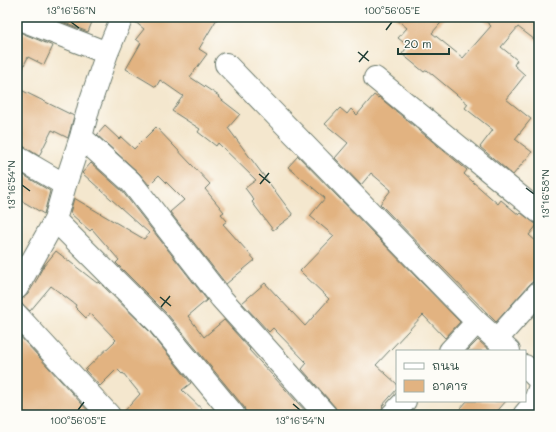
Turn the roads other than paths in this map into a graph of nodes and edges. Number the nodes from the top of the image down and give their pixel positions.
1 (122, 17) edge
2 (17, 18) edge
3 (107, 53) junction
4 (226, 64) dead end
5 (375, 78) dead end
6 (81, 136) junction
7 (17, 157) edge
8 (65, 185) junction
9 (539, 212) edge
10 (55, 220) junction
11 (17, 288) edge
12 (539, 292) edge
13 (17, 315) edge
14 (477, 322) junction
15 (503, 345) edge
16 (451, 350) edge
17 (526, 367) edge
18 (539, 380) edge
19 (539, 389) edge
20 (404, 402) edge
21 (109, 415) edge
22 (234, 415) edge
23 (326, 415) edge
24 (392, 415) edge
25 (524, 415) edge

1 - 3 street
2 - 3 street
3 - 6 street
4 - 14 street
5 - 9 street
6 - 8 street
6 - 23 street
7 - 8 street
8 - 10 street
10 - 11 street
10 - 22 street
12 - 15 street
13 - 21 street
14 - 15 street
14 - 16 street
17 - 18 street
19 - 25 street
20 - 24 street

